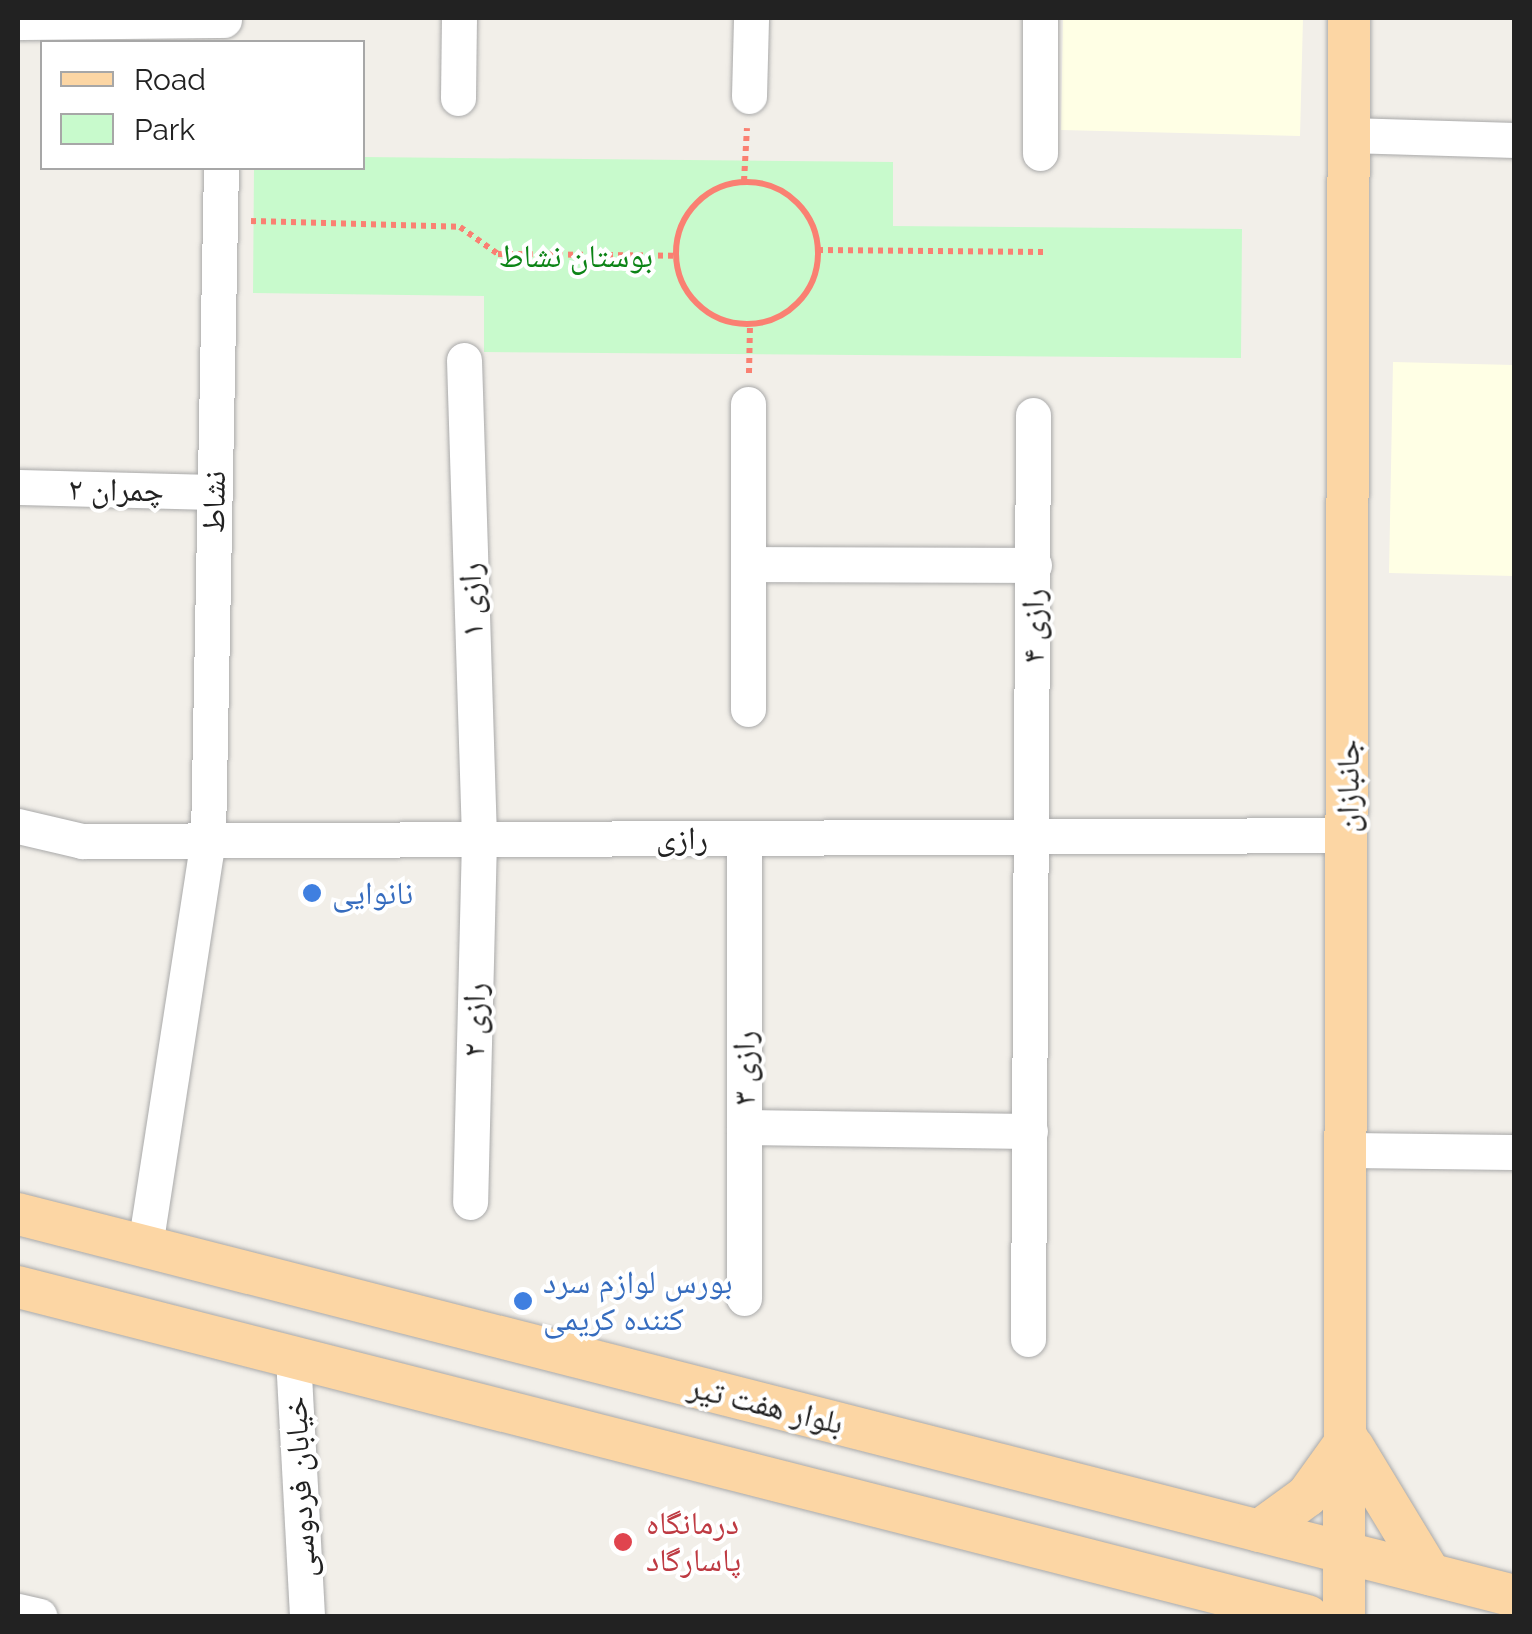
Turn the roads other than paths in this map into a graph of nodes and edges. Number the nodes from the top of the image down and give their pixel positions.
1 (459, 18) edge
2 (750, 18) edge
3 (1040, 18) edge
4 (1349, 18) edge
5 (18, 22) edge
6 (224, 27) edge
7 (749, 96) road end
8 (458, 98) dead end
9 (1349, 135) junction
10 (1514, 140) edge
11 (1040, 153) dead end
12 (221, 170) edge
13 (464, 360) dead end
14 (748, 404) road end
15 (1033, 415) dead end
16 (18, 488) edge
17 (215, 492) junction
18 (748, 564) junction
19 (1034, 564) junction
20 (748, 709) dead end
21 (18, 826) edge
22 (1348, 835) junction
23 (1033, 836) junction
24 (208, 837) junction
25 (744, 838) junction
26 (479, 839) junction
27 (744, 1127) junction
28 (1030, 1131) junction
29 (1349, 1150) junction
30 (1514, 1152) edge
31 (470, 1202) dead end
32 (18, 1214) edge
33 (144, 1246) junction
34 (18, 1287) edge
35 (744, 1298) dead end
36 (1028, 1340) dead end
37 (293, 1358) junction
38 (1348, 1439) junction
39 (1259, 1530) junction
40 (1348, 1554) junction
41 (1430, 1574) junction
42 (1514, 1596) edge
43 (1200, 1603) edge
44 (18, 1612) edge
45 (39, 1616) edge
46 (307, 1616) edge
47 (1308, 1616) edge
48 (1344, 1616) edge

1 - 8 street
2 - 7 street
3 - 11 street
4 - 9 main road, جانبازان
5 - 6 street
9 - 10 street
9 - 22 main road, جانبازان
12 - 17 street, نشاط
13 - 26 street, رازی ۱
14 - 18 street
15 - 19 street, رازی ۴
16 - 17 street, چمران ۲
17 - 24 street, نشاط
18 - 19 street
18 - 20 street
19 - 23 street, رازی ۴
21 - 24 street, رازی
22 - 23 street, رازی
22 - 29 main road, جانبازان
23 - 25 street, رازی
23 - 28 street, رازی ۴
24 - 26 street, رازی
24 - 33 street, نشاط
25 - 26 street, رازی
25 - 27 street, رازی ۳
26 - 31 street, رازی ۲
27 - 28 street
27 - 35 street, رازی ۳
28 - 36 street, رازی ۴
29 - 30 street
29 - 38 main road, جانبازان
32 - 33 main road, بلوار هفت تیر
33 - 39 main road, بلوار هفت تیر
34 - 37 main road
37 - 43 main road
37 - 46 street, خیابان فردوسی
38 - 39 main road
38 - 40 main road, جانبازان
38 - 41 main road
39 - 40 main road, بلوار هفت تیر
40 - 41 main road, بلوار هفت تیر
40 - 48 main road, جانبازان
41 - 42 main road, بلوار هفت تیر
43 - 47 main road
44 - 45 street

